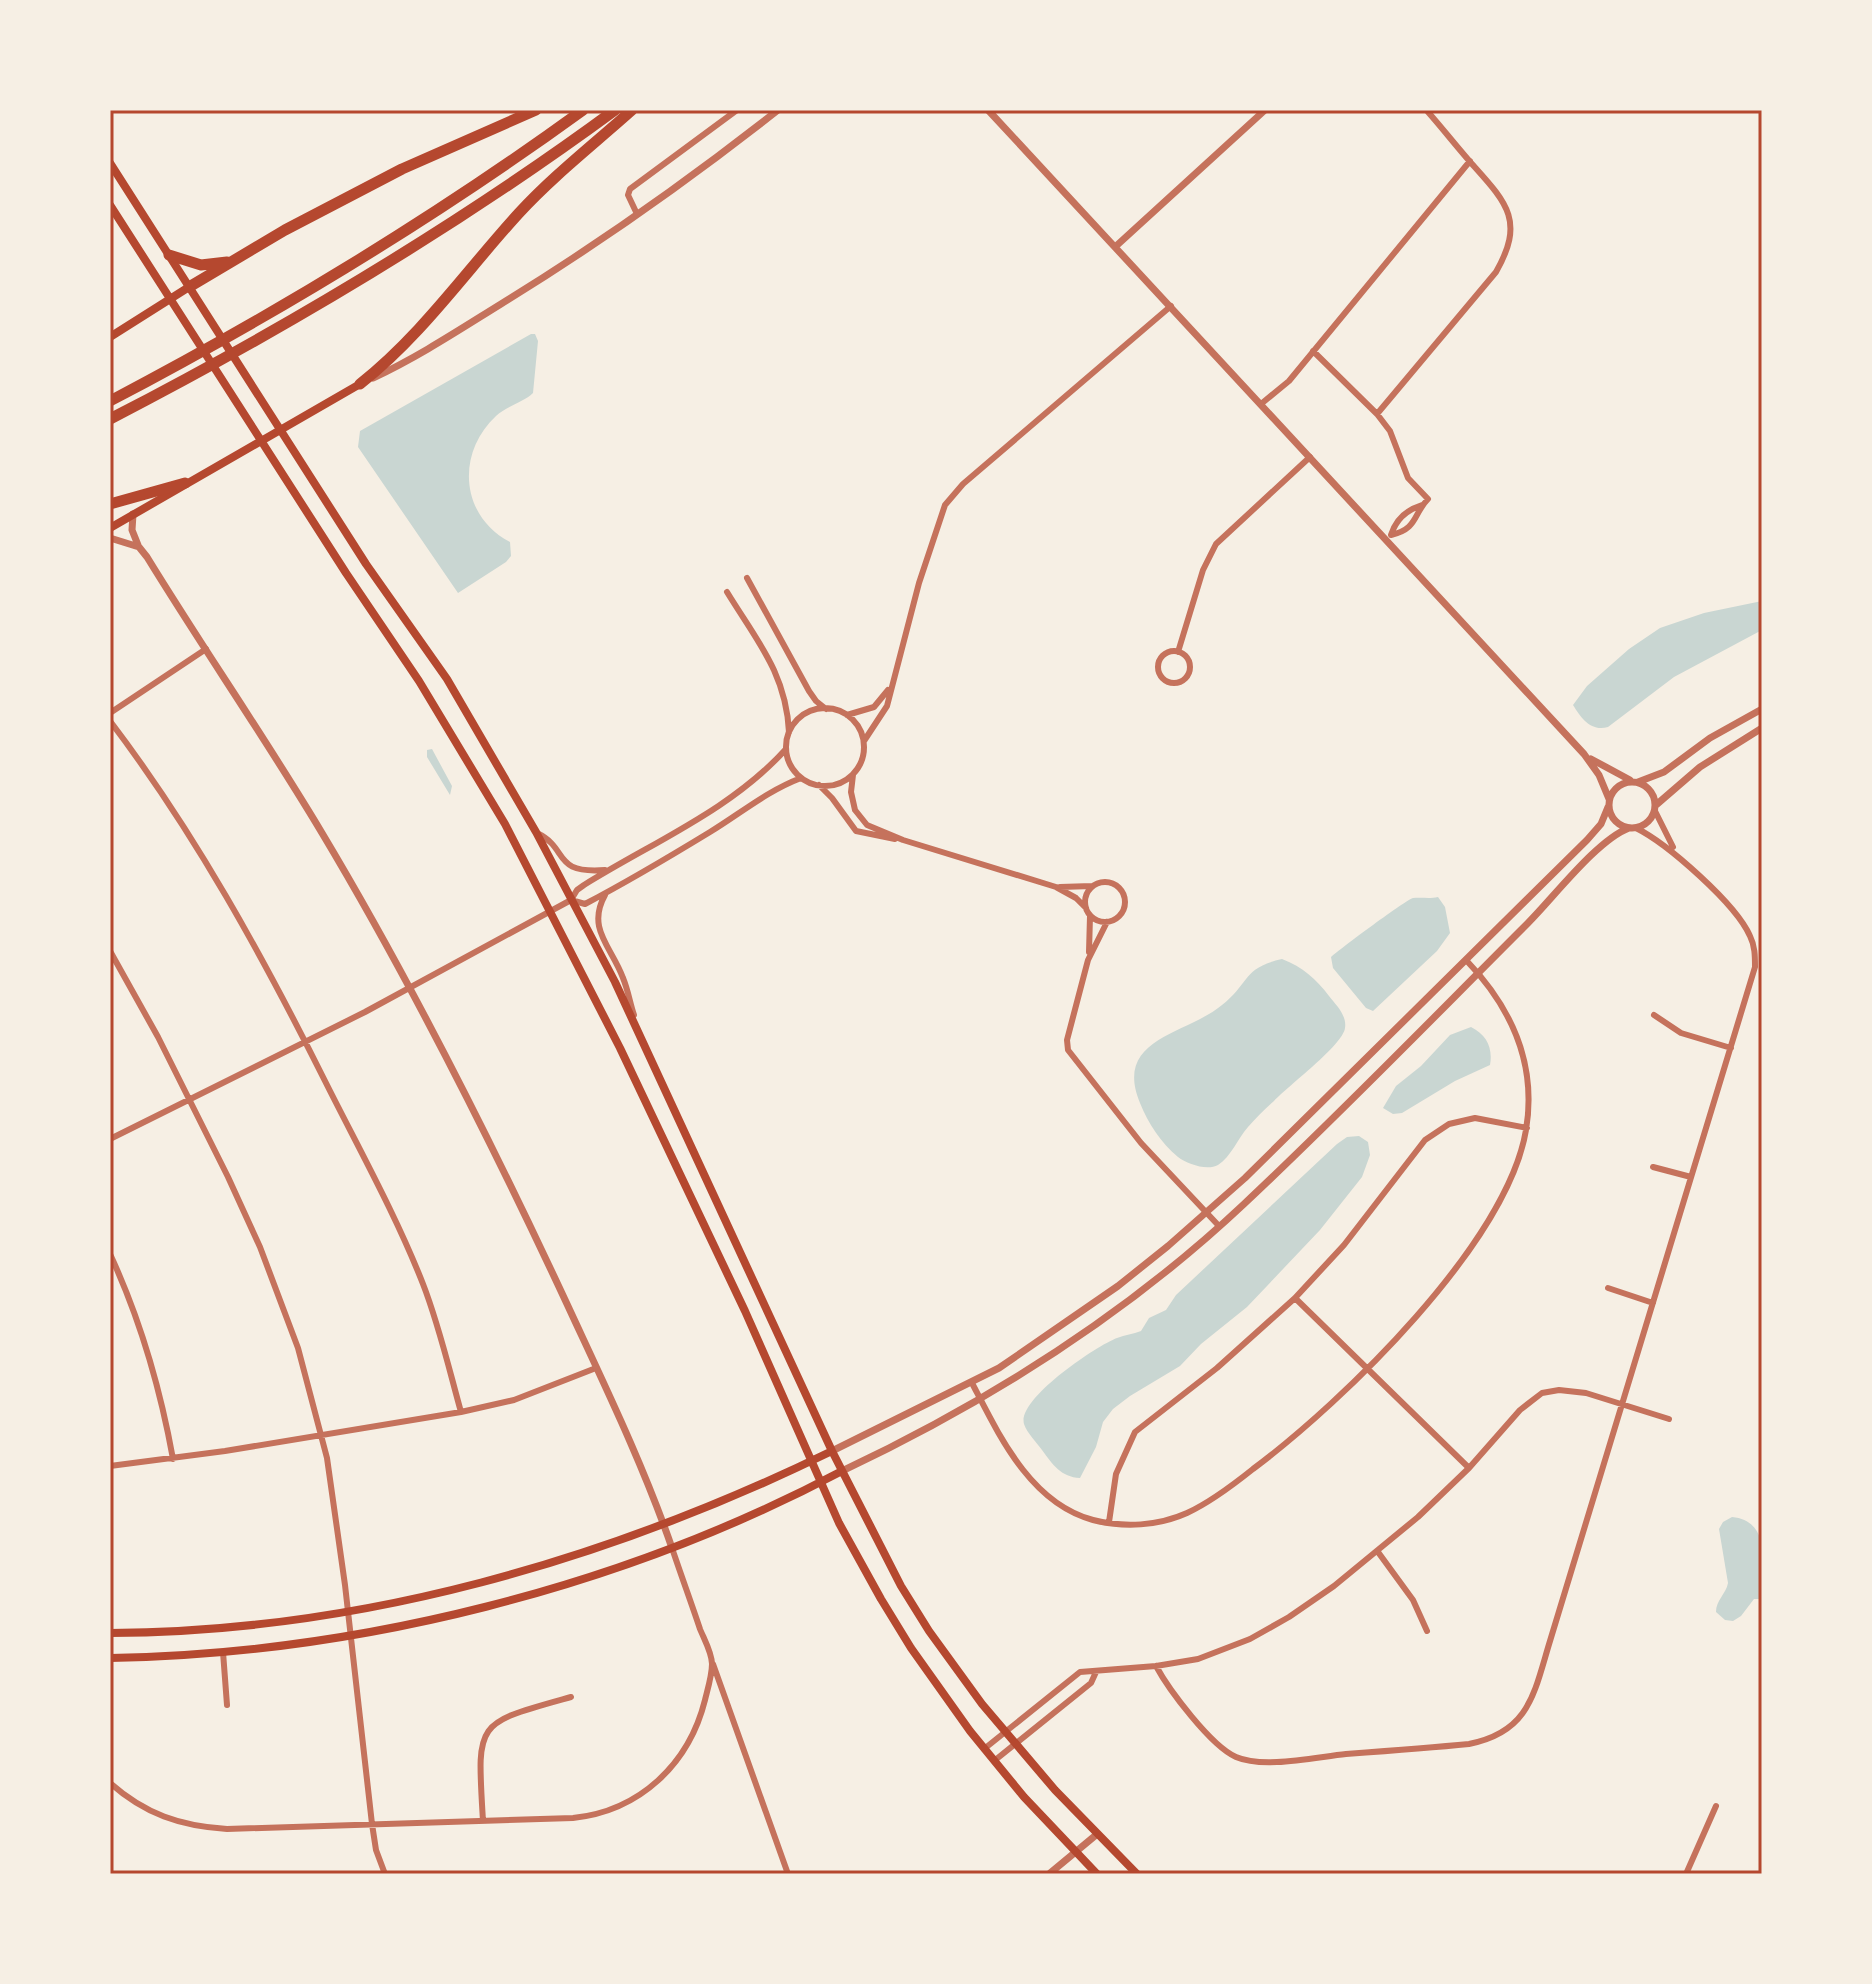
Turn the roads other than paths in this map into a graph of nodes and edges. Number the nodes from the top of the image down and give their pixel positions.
1 (536, 110) edge
2 (583, 110) edge
3 (615, 110) edge
4 (632, 110) edge
5 (737, 110) edge
6 (778, 110) edge
7 (988, 110) edge
8 (1265, 110) edge
9 (1428, 112) dead end
10 (1470, 161) junction
11 (110, 163) edge
12 (110, 205) edge
13 (637, 214) junction
14 (1115, 247) junction
15 (169, 255) junction
16 (231, 262) junction
17 (189, 287) junction
18 (170, 298) junction
19 (1171, 306) junction
20 (110, 337) edge
21 (1313, 351) junction
22 (360, 384) junction
23 (110, 401) edge
24 (1261, 404) junction
25 (1377, 414) junction
26 (110, 419) edge
27 (280, 428) junction
28 (259, 439) junction
29 (1310, 457) junction
30 (185, 483) junction
31 (1425, 502) junction
32 (110, 504) edge
33 (133, 514) junction
34 (110, 528) edge
35 (1388, 537) junction
36 (110, 538) edge
37 (139, 547) junction
38 (747, 578) dead end
39 (727, 592) dead end
40 (206, 649) junction
41 (1178, 652) junction
42 (890, 688) junction
43 (826, 709) junction
44 (1762, 709) edge
45 (110, 713) edge
46 (847, 715) junction
47 (110, 721) edge
48 (1762, 728) edge
49 (789, 732) junction
50 (864, 741) junction
51 (786, 749) junction
52 (1584, 754) junction
53 (853, 775) junction
54 (801, 778) junction
55 (1635, 782) junction
56 (819, 785) junction
57 (1609, 803) junction
58 (1655, 808) junction
59 (1633, 828) junction
60 (536, 832) junction
61 (903, 840) junction
62 (1680, 857) junction
63 (609, 870) junction
64 (1094, 886) junction
65 (1056, 887) junction
66 (606, 893) junction
67 (571, 900) junction
68 (551, 911) junction
69 (1088, 911) junction
70 (1107, 922) junction
71 (110, 951) edge
72 (1088, 960) junction
73 (1466, 960) junction
74 (1478, 973) junction
75 (410, 988) junction
76 (1654, 1015) dead end
77 (638, 1030) junction
78 (306, 1042) junction
79 (1731, 1048) junction
80 (190, 1100) junction
81 (1527, 1128) junction
82 (110, 1139) edge
83 (1653, 1167) dead end
84 (1691, 1177) junction
85 (1207, 1213) junction
86 (1219, 1226) junction
87 (110, 1254) edge
88 (1608, 1288) dead end
89 (1295, 1298) junction
90 (1653, 1303) junction
91 (596, 1368) junction
92 (1368, 1368) junction
93 (972, 1383) junction
94 (980, 1399) junction
95 (1622, 1405) junction
96 (461, 1412) junction
97 (1669, 1419) dead end
98 (322, 1435) junction
99 (832, 1451) junction
100 (173, 1459) junction
101 (811, 1461) junction
102 (110, 1466) edge
103 (1469, 1468) junction
104 (842, 1471) junction
105 (821, 1482) junction
106 (1109, 1522) junction
107 (664, 1525) junction
108 (672, 1548) junction
109 (1378, 1552) junction
110 (347, 1610) junction
111 (1427, 1631) dead end
112 (110, 1633) edge
113 (350, 1634) junction
114 (223, 1652) junction
115 (110, 1658) edge
116 (712, 1661) junction
117 (1156, 1666) junction
118 (1096, 1672) junction
119 (571, 1697) dead end
120 (227, 1705) dead end
121 (1006, 1732) junction
122 (1015, 1743) junction
123 (984, 1749) junction
124 (994, 1761) junction
125 (110, 1783) edge
126 (1716, 1806) dead end
127 (483, 1821) junction
128 (372, 1824) junction
129 (1096, 1835) junction
130 (1074, 1851) junction
131 (385, 1874) edge
132 (788, 1874) edge
133 (1049, 1874) edge
134 (1097, 1874) edge
135 (1137, 1874) edge
136 (1686, 1874) edge

1 - 16 highway
2 - 23 highway
3 - 26 highway
4 - 22 highway
5 - 13 street
6 - 13 street
7 - 14 street
8 - 14 street
9 - 10 street
10 - 21 street
10 - 25 street
11 - 15 main road
12 - 18 main road
13 - 22 street
14 - 19 street
15 - 16 highway
15 - 17 main road
16 - 17 highway
17 - 18 main road
17 - 27 main road
18 - 20 main road
18 - 28 main road
19 - 24 street
19 - 42 street
21 - 24 street
21 - 25 street
22 - 27 main road
24 - 29 street
25 - 31 street
27 - 28 main road
27 - 60 main road
28 - 30 main road
28 - 68 main road
29 - 35 street
29 - 41 street
30 - 32 highway
30 - 33 main road
31 - 35 street
31 - 35 street
33 - 34 main road
33 - 37 street
35 - 52 street
36 - 37 street
37 - 40 street
38 - 43 street
39 - 49 street
40 - 45 street
40 - 75 street
41 - 41 street
42 - 46 street
42 - 50 street
43 - 46 street
43 - 49 street
44 - 55 street
46 - 50 street
47 - 78 street
48 - 58 street
49 - 51 street
50 - 53 street
51 - 54 street
51 - 63 street
52 - 55 street
52 - 57 street
53 - 56 street
53 - 61 street
54 - 56 street
54 - 66 street
55 - 57 street
55 - 58 street
56 - 61 street
57 - 59 street
57 - 73 street
58 - 59 street
58 - 62 street
59 - 62 street
59 - 74 street
60 - 63 street
60 - 67 main road
61 - 65 street
62 - 79 street
63 - 67 street
64 - 65 street
64 - 69 street
64 - 70 street
65 - 69 street
66 - 67 street
66 - 77 street
67 - 68 street
67 - 77 main road
68 - 75 street
68 - 101 main road
69 - 70 street
69 - 72 street
70 - 72 street
71 - 80 street
72 - 85 street
73 - 74 street
73 - 85 street
74 - 81 street
74 - 86 street
75 - 78 street
75 - 91 street
76 - 79 street
77 - 99 main road
78 - 80 street
78 - 96 street
79 - 84 street
80 - 82 street
80 - 98 street
81 - 89 street
81 - 92 street
83 - 84 street
84 - 90 street
85 - 86 street
85 - 93 street
86 - 94 street
87 - 100 street
88 - 90 street
89 - 92 street
89 - 106 street
90 - 95 street
91 - 96 street
91 - 107 street
92 - 103 street
92 - 106 street
93 - 94 street
93 - 99 street
94 - 104 street
94 - 106 street
95 - 97 street
95 - 103 street
95 - 117 street
96 - 98 street
98 - 100 street
98 - 110 street
99 - 101 main road
99 - 104 main road
100 - 102 street
101 - 105 main road
101 - 107 main road
103 - 109 street
104 - 105 main road
104 - 121 main road
105 - 108 main road
105 - 123 main road
107 - 108 street
107 - 110 main road
108 - 113 main road
108 - 116 street
109 - 111 street
109 - 117 street
110 - 112 main road
110 - 113 street
113 - 114 main road
113 - 128 street
114 - 115 main road
114 - 120 street
116 - 127 street
116 - 132 street
117 - 118 street
118 - 121 street
118 - 122 street
119 - 127 street
121 - 122 main road
121 - 123 street
122 - 124 street
122 - 129 main road
123 - 124 main road
124 - 130 main road
125 - 128 street
126 - 136 street
127 - 128 street
128 - 131 street
129 - 130 street
129 - 135 main road
130 - 133 street
130 - 134 main road

